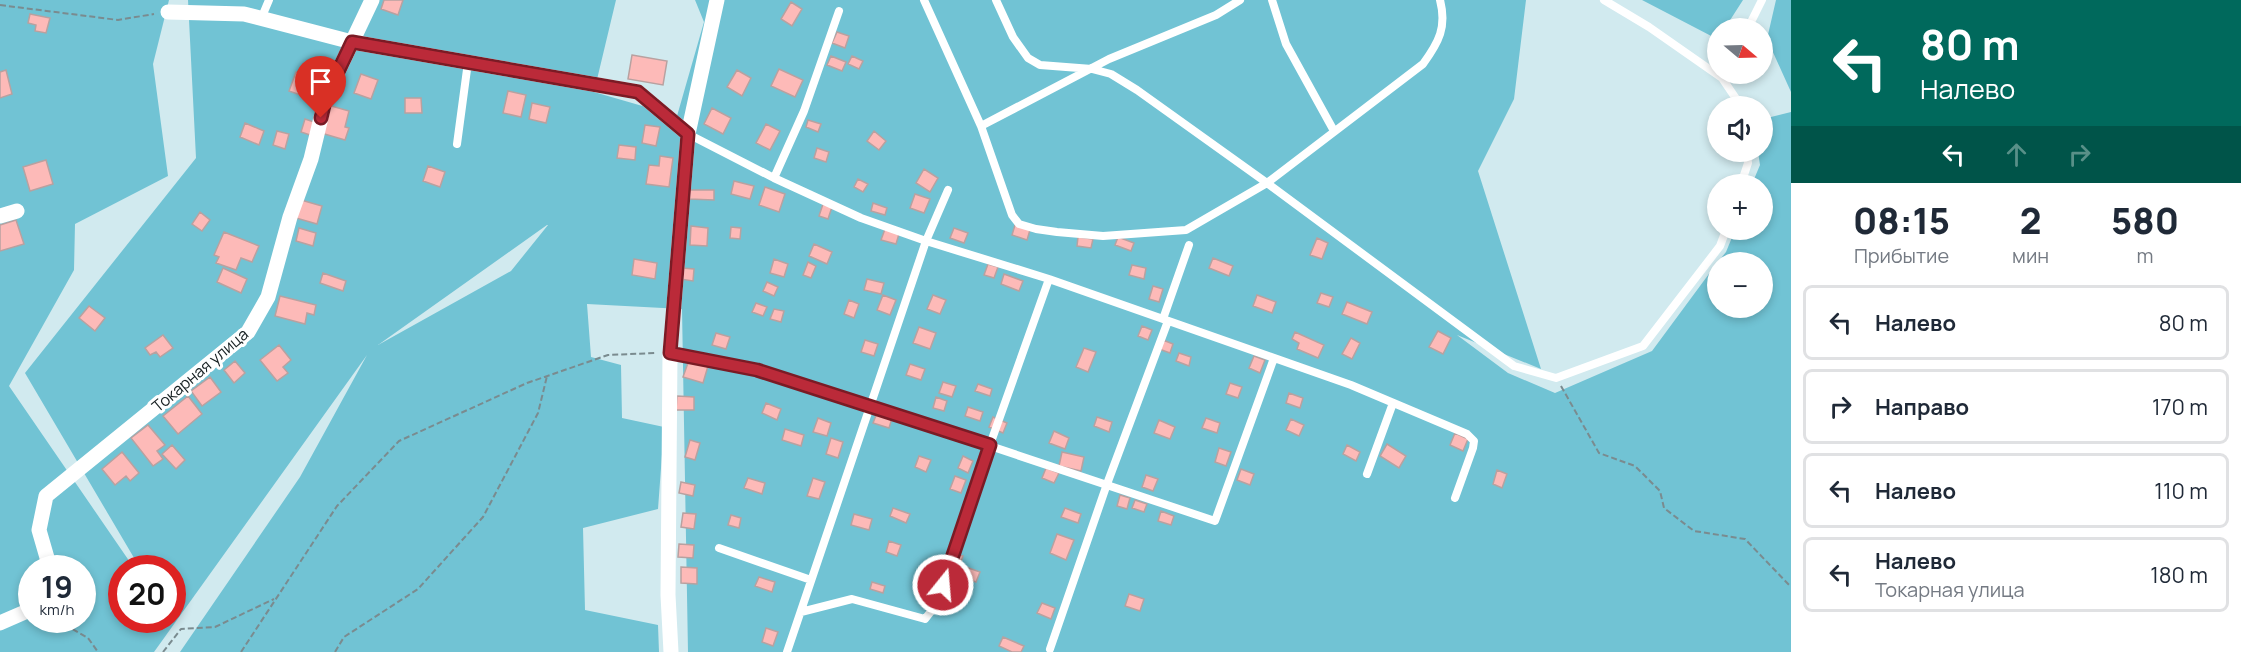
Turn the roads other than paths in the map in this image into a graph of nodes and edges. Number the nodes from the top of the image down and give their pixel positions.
1 (269, 0) edge
2 (372, 0) edge
3 (717, 0) edge
4 (924, 0) edge
5 (996, 0) edge
6 (1240, 0) edge
7 (1272, 0) edge
8 (1440, 0) edge
9 (1604, 0) edge
10 (1762, 0) edge
11 (839, 11) dead end
12 (168, 12) road end
13 (1753, 18) edge
14 (261, 19) junction
15 (352, 42) junction
16 (468, 62) junction
17 (1707, 65) edge
18 (1092, 69) junction
19 (981, 126) junction
20 (1334, 131) junction
21 (688, 134) junction
22 (457, 144) dead end
23 (774, 178) junction
24 (1267, 183) junction
25 (948, 190) dead end
26 (17, 211) dead end
27 (0, 216) edge
28 (1722, 240) edge
29 (926, 241) junction
30 (1190, 245) dead end
31 (1049, 279) junction
32 (1166, 320) junction
33 (670, 353) junction
34 (1274, 358) junction
35 (1394, 403) junction
36 (870, 406) junction
37 (990, 445) junction
38 (1367, 474) dead end
39 (1107, 484) junction
40 (1455, 498) dead end
41 (719, 548) dead end
42 (46, 555) edge
43 (812, 580) junction
44 (801, 612) junction
45 (18, 615) edge
46 (0, 623) edge
47 (1050, 649) dead end
48 (671, 652) edge
49 (787, 652) edge

1 - 14 lane
2 - 15 street, Токарная улица
3 - 21 street
4 - 19 lane
5 - 18 lane
6 - 18 lane
7 - 20 lane
8 - 20 lane
9 - 17 lane
10 - 13 lane
11 - 23 lane
12 - 14 street
14 - 15 street
15 - 16 street
15 - 42 street, Токарная улица
16 - 21 street
16 - 22 lane
18 - 19 lane
18 - 24 lane
19 - 24 lane
20 - 24 lane
21 - 23 lane
21 - 33 street
23 - 29 lane
24 - 28 lane
25 - 29 lane
26 - 27 street
29 - 31 lane
29 - 36 lane
30 - 32 lane
31 - 32 lane
31 - 37 lane
32 - 34 lane
32 - 39 lane
33 - 36 lane
33 - 48 street
34 - 35 lane
34 - 39 lane
35 - 38 lane
35 - 40 lane
36 - 37 lane
36 - 43 lane
37 - 39 lane
37 - 44 lane
39 - 47 lane
41 - 43 lane
43 - 44 lane
44 - 49 lane
45 - 46 street

